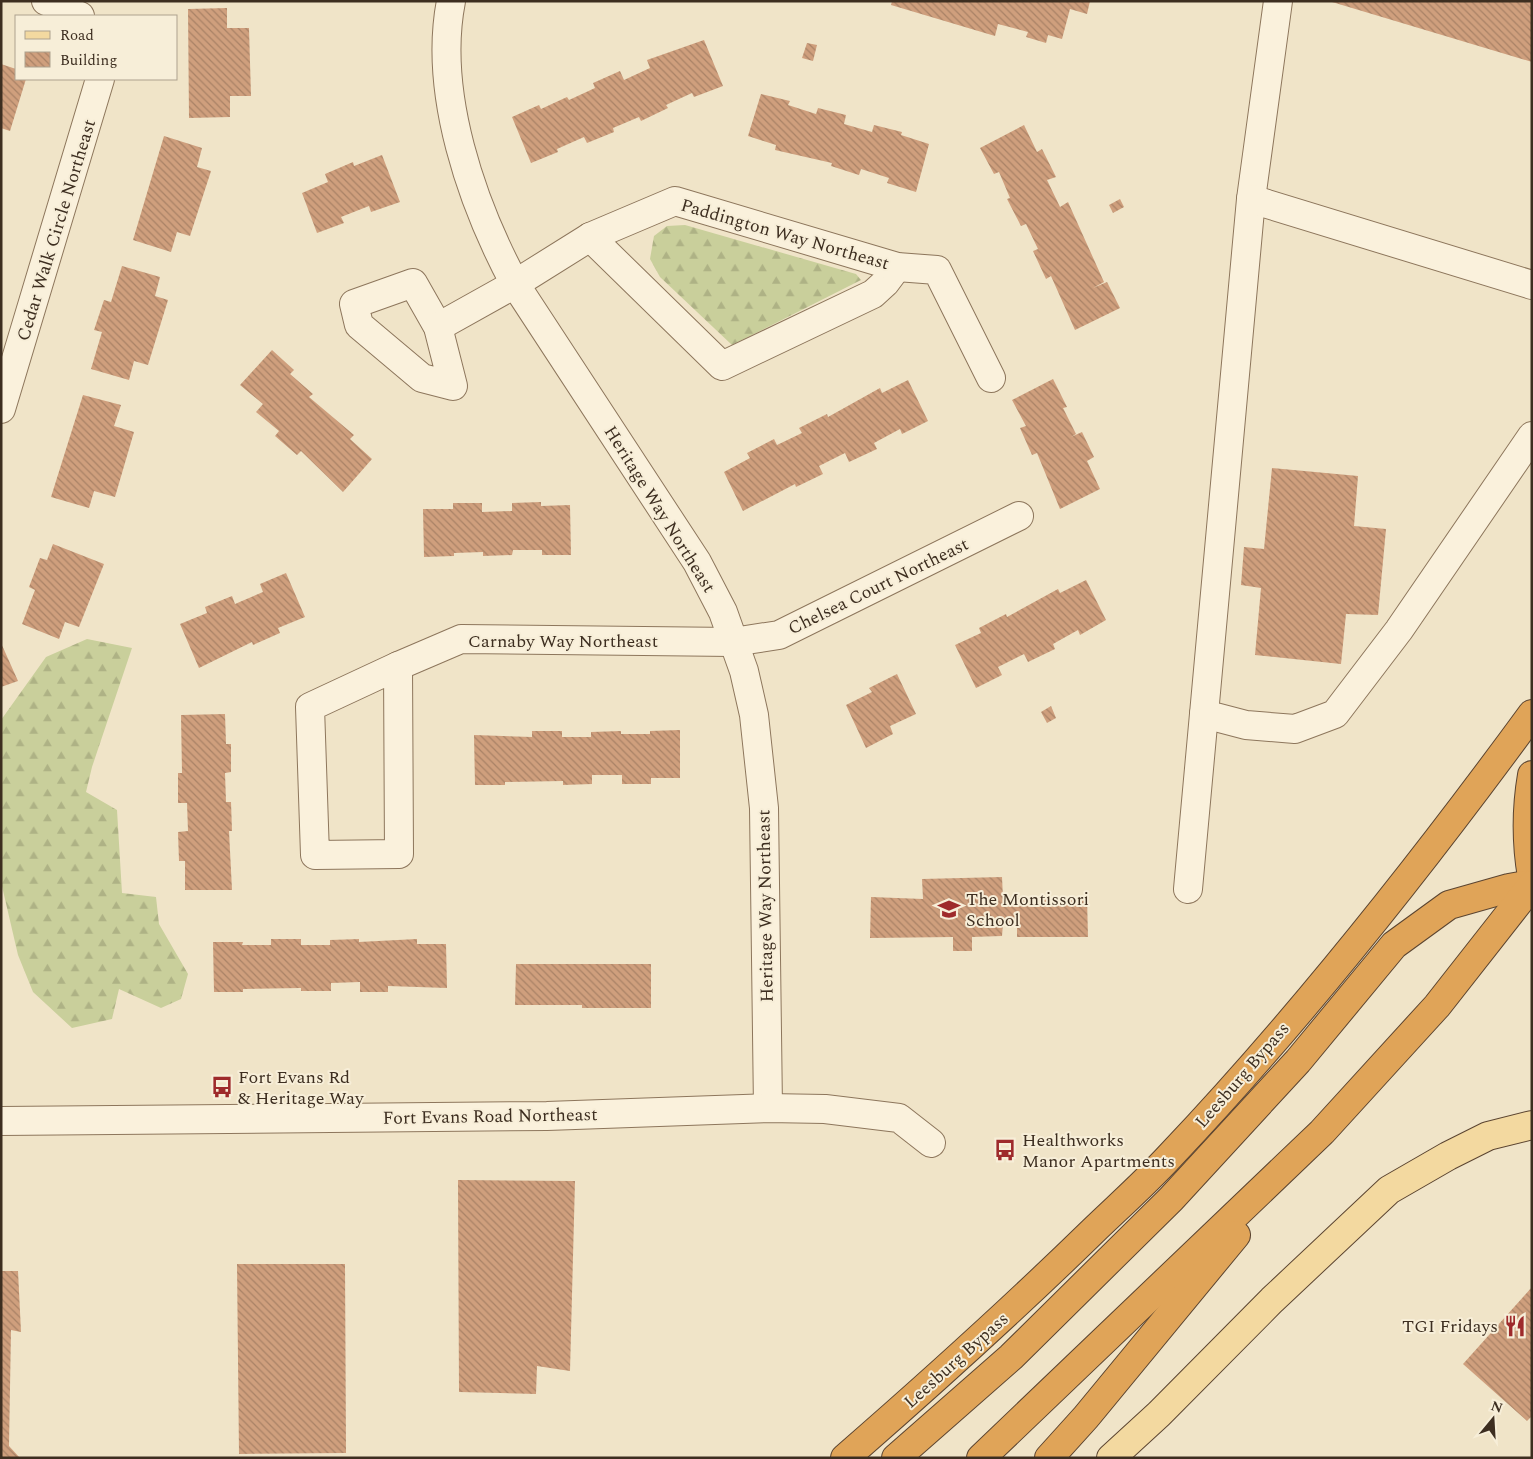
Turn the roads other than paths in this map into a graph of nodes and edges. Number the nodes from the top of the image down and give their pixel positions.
1 (46, 1) edge
2 (451, 1) edge
3 (1278, 1) edge
4 (78, 15) edge
5 (100, 80) edge
6 (1251, 199) junction
7 (590, 236) junction
8 (897, 267) junction
9 (515, 284) junction
10 (1532, 284) edge
11 (438, 327) dead end
12 (991, 378) dead end
13 (1, 409) edge
14 (1532, 436) edge
15 (1019, 516) dead end
16 (733, 642) junction
17 (398, 666) junction
18 (1204, 714) junction
19 (1532, 714) edge
20 (1532, 775) edge
21 (1532, 877) edge
22 (1532, 885) edge
23 (1188, 889) dead end
24 (768, 1108) junction
25 (1, 1121) edge
26 (1532, 1125) edge
27 (1322, 1132) junction
28 (931, 1143) dead end
29 (845, 1458) edge
30 (896, 1458) edge
31 (981, 1458) edge
32 (1049, 1458) edge
33 (1111, 1458) edge

1 - 4 street
2 - 9 street, Heritage Way Northeast
3 - 6 street
5 - 13 street, Cedar Walk Circle Northeast
6 - 10 street
6 - 18 street
7 - 8 street, Paddington Way Northeast
7 - 8 street, Paddington Way Northeast
7 - 9 street, Paddington Way Northeast
8 - 12 street, Paddington Way Northeast
9 - 11 street, Paddington Way Northeast
9 - 16 street, Heritage Way Northeast
14 - 18 street
15 - 16 street, Chelsea Court Northeast
16 - 17 street, Carnaby Way Northeast
16 - 24 street, Heritage Way Northeast
17 - 17 street, Carnaby Way Northeast
18 - 23 street
19 - 29 highway, Leesburg Bypass
20 - 21 highway
22 - 27 highway
22 - 30 highway
24 - 25 street, Fort Evans Road Northeast
24 - 28 street, Fort Evans Road Northeast
26 - 33 main road
27 - 31 highway
27 - 32 highway

